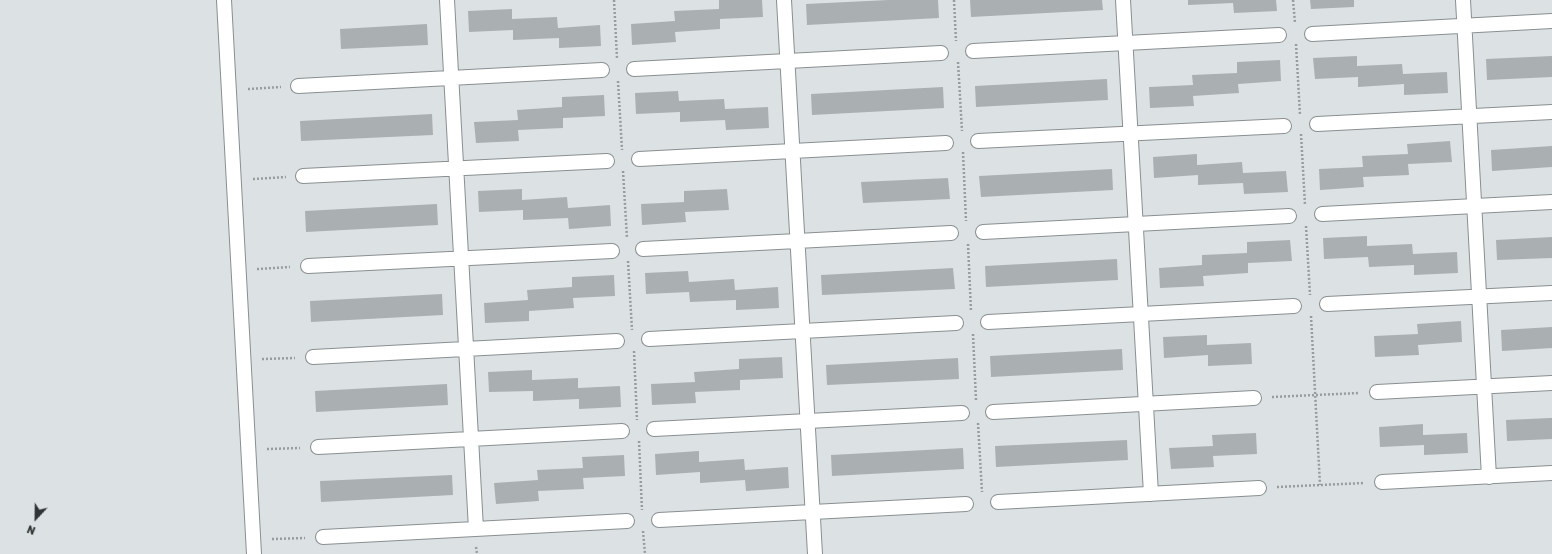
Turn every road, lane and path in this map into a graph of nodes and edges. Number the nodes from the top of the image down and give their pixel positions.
1 (224, 0) edge
2 (446, 0) edge
3 (614, 0) edge
4 (784, 0) edge
5 (954, 0) edge
6 (1123, 0) edge
7 (1294, 0) edge
8 (1463, 0) edge
9 (1552, 21) edge
10 (1464, 26) junction
11 (1295, 28) dead end
12 (1312, 34) dead end
13 (1279, 36) dead end
14 (1296, 42) dead end
15 (1126, 43) junction
16 (957, 45) dead end
17 (973, 52) dead end
18 (942, 53) dead end
19 (958, 60) dead end
20 (788, 61) junction
21 (617, 62) dead end
22 (634, 69) dead end
23 (602, 70) dead end
24 (618, 77) dead end
25 (451, 78) junction
26 (298, 86) joint
27 (229, 90) junction
28 (1552, 112) edge
29 (1469, 116) junction
30 (1300, 117) dead end
31 (1317, 124) dead end
32 (1284, 126) dead end
33 (1301, 132) dead end
34 (1131, 134) junction
35 (962, 135) dead end
36 (978, 141) dead end
37 (946, 143) dead end
38 (963, 150) dead end
39 (792, 151) junction
40 (622, 152) dead end
41 (638, 159) dead end
42 (607, 161) dead end
43 (623, 167) dead end
44 (456, 168) junction
45 (303, 176) joint
46 (234, 180) junction
47 (1552, 202) edge
48 (1474, 206) junction
49 (1305, 207) dead end
50 (1322, 214) dead end
51 (1289, 216) dead end
52 (1306, 222) dead end
53 (1136, 224) junction
54 (967, 225) dead end
55 (983, 232) dead end
56 (951, 233) dead end
57 (968, 240) dead end
58 (798, 241) junction
59 (627, 242) dead end
60 (643, 249) dead end
61 (612, 251) dead end
62 (628, 257) dead end
63 (461, 259) junction
64 (308, 266) joint
65 (239, 270) junction
66 (1552, 292) edge
67 (1479, 296) junction
68 (1310, 297) dead end
69 (1327, 304) dead end
70 (1294, 306) dead end
71 (1311, 312) dead end
72 (1141, 314) junction
73 (972, 315) dead end
74 (988, 322) dead end
75 (956, 323) dead end
76 (972, 330) dead end
77 (803, 331) junction
78 (632, 333) dead end
79 (649, 339) dead end
80 (617, 341) dead end
81 (466, 348) junction
82 (633, 348) dead end
83 (313, 357) joint
84 (244, 360) junction
85 (1552, 383) edge
86 (1484, 386) junction
87 (1377, 392) joint
88 (1316, 395) junction
89 (1254, 398) joint
90 (1146, 404) junction
91 (976, 405) dead end
92 (993, 412) dead end
93 (962, 413) dead end
94 (977, 420) dead end
95 (808, 422) junction
96 (638, 423) dead end
97 (654, 429) dead end
98 (622, 431) dead end
99 (638, 438) dead end
100 (471, 439) junction
101 (318, 447) joint
102 (249, 450) junction
103 (1552, 473) edge
104 (1489, 477) junction
105 (1382, 482) joint
106 (1320, 485) junction
107 (1259, 488) joint
108 (1151, 494) junction
109 (982, 495) dead end
110 (998, 502) dead end
111 (966, 504) dead end
112 (813, 512) junction
113 (642, 513) dead end
114 (658, 520) dead end
115 (627, 521) dead end
116 (643, 527) dead end
117 (476, 529) junction
118 (323, 537) joint
119 (254, 547) edge
120 (645, 554) edge
121 (815, 554) edge

1 - 27 lane
2 - 25 lane
3 - 21 path
4 - 20 lane
5 - 16 path
6 - 15 lane
7 - 11 path
8 - 10 lane
9 - 10 lane
10 - 12 lane
10 - 29 lane
13 - 15 lane
14 - 30 path
15 - 17 lane
15 - 34 lane
18 - 20 lane
19 - 35 path
20 - 22 lane
20 - 39 lane
23 - 25 lane
24 - 40 path
25 - 26 lane
25 - 44 lane
26 - 27 path
27 - 46 lane
28 - 29 lane
29 - 31 lane
29 - 48 lane
32 - 34 lane
33 - 49 path
34 - 36 lane
34 - 53 lane
37 - 39 lane
38 - 54 path
39 - 41 lane
39 - 58 lane
42 - 44 lane
43 - 59 path
44 - 45 lane
44 - 63 lane
45 - 46 path
46 - 65 lane
47 - 48 lane
48 - 50 lane
48 - 67 lane
51 - 53 lane
52 - 68 path
53 - 55 lane
53 - 72 lane
56 - 58 lane
57 - 73 path
58 - 60 lane
58 - 77 lane
61 - 63 lane
62 - 78 path
63 - 64 lane
63 - 81 lane
64 - 65 path
65 - 84 lane
66 - 67 lane
67 - 69 lane
67 - 86 lane
70 - 72 lane
71 - 88 path
72 - 74 lane
72 - 90 lane
75 - 77 lane
76 - 91 path
77 - 79 lane
77 - 95 lane
80 - 81 lane
81 - 83 lane
81 - 100 lane
82 - 96 path
83 - 84 path
84 - 102 lane
85 - 86 lane
86 - 87 lane
86 - 104 lane
87 - 88 path
88 - 89 path
88 - 106 path
89 - 90 lane
90 - 92 lane
90 - 108 lane
93 - 95 lane
94 - 109 path
95 - 97 lane
95 - 112 lane
98 - 100 lane
99 - 113 path
100 - 101 lane
100 - 117 lane
101 - 102 path
102 - 119 lane
103 - 104 lane
104 - 105 lane
105 - 106 path
106 - 107 path
107 - 108 lane
108 - 110 lane
111 - 112 lane
112 - 114 lane
112 - 121 lane
115 - 117 lane
116 - 120 path
117 - 118 lane
118 - 119 path

